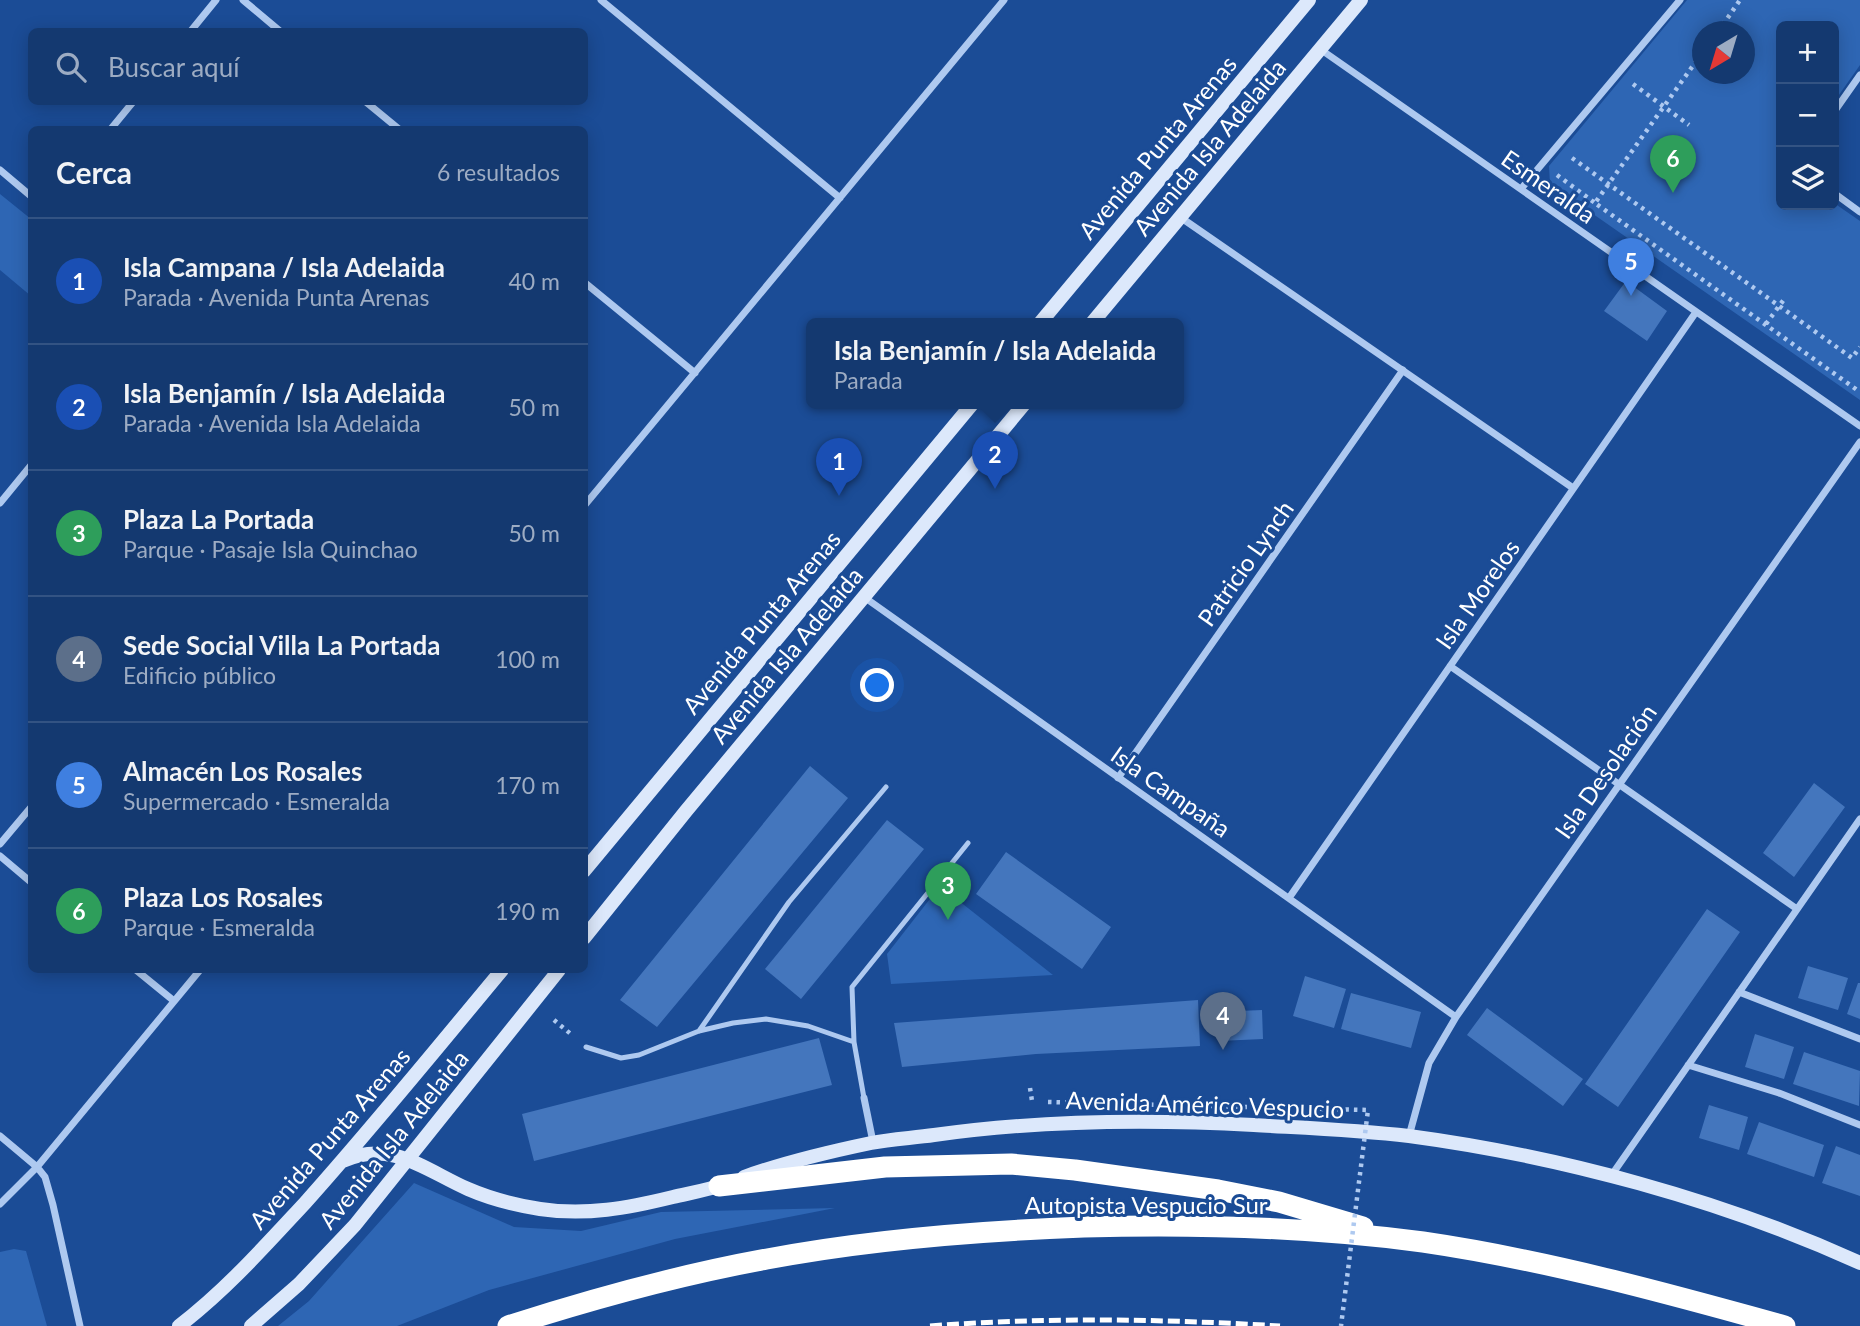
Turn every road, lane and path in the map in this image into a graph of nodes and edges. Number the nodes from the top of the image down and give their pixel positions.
1 (216, 0) edge
2 (243, 0) edge
3 (601, 0) edge
4 (1004, 0) edge
5 (1309, 0) edge
6 (1361, 0) edge
7 (1681, 0) edge
8 (1740, 0) edge
9 (1726, 21) edge
10 (193, 28) edge
11 (276, 28) edge
12 (1320, 49) junction
13 (1692, 68) edge
14 (1618, 74) junction
15 (1860, 75) edge
16 (131, 105) edge
17 (370, 105) edge
18 (1839, 105) edge
19 (1664, 107) junction
20 (1689, 125) dead end
21 (113, 126) edge
22 (395, 126) edge
23 (1557, 146) junction
24 (1542, 164) junction
25 (0, 170) edge
26 (1608, 186) junction
27 (1521, 189) junction
28 (28, 194) edge
29 (1839, 197) edge
30 (840, 198) junction
31 (1595, 203) junction
32 (1860, 212) edge
33 (1180, 217) junction
34 (588, 285) edge
35 (1785, 298) dead end
36 (1778, 307) junction
37 (1696, 312) junction
38 (1044, 318) edge
39 (1096, 318) edge
40 (1766, 324) junction
41 (1860, 347) edge
42 (1403, 370) junction
43 (695, 373) junction
44 (1860, 392) edge
45 (968, 409) edge
46 (1020, 409) edge
47 (1860, 426) edge
48 (1860, 442) edge
49 (28, 469) edge
50 (1573, 488) junction
51 (588, 501) edge
52 (0, 503) edge
53 (863, 597) junction
54 (1450, 666) junction
55 (1118, 778) junction
56 (1619, 784) junction
57 (886, 787) dead end
58 (28, 811) edge
59 (1860, 819) edge
60 (968, 843) dead end
61 (0, 844) edge
62 (0, 856) edge
63 (588, 866) edge
64 (28, 880) edge
65 (1289, 898) junction
66 (1797, 909) junction
67 (588, 933) edge
68 (140, 973) edge
69 (197, 973) edge
70 (500, 973) edge
71 (557, 973) edge
72 (1739, 992) junction
73 (174, 1001) junction
74 (1456, 1017) junction
75 (554, 1020) dead end
76 (568, 1031) dead end
77 (699, 1031) junction
78 (1860, 1039) edge
79 (854, 1042) junction
80 (586, 1048) dead end
81 (1688, 1065) junction
82 (864, 1098) joint
83 (1048, 1102) dead end
84 (1860, 1125) edge
85 (0, 1136) edge
86 (1409, 1136) junction
87 (873, 1142) junction
88 (408, 1160) junction
89 (343, 1161) junction
90 (37, 1167) junction
91 (1611, 1176) junction
92 (719, 1186) junction
93 (0, 1204) edge
94 (1423, 1242) junction
95 (1860, 1263) edge
96 (80, 1326) edge
97 (179, 1326) edge
98 (251, 1326) edge
99 (508, 1326) edge
100 (1341, 1326) edge
101 (1785, 1326) edge

1 - 10 street
2 - 11 street
3 - 30 street
4 - 30 street
5 - 38 main road, Avenida Punta Arenas
6 - 12 main road, Avenida Isla Adelaida
7 - 14 street
8 - 9 path
12 - 27 street, Esmeralda
12 - 33 main road, Avenida Isla Adelaida
13 - 19 path
14 - 19 path
14 - 23 street
15 - 18 street
16 - 21 street
17 - 22 street
19 - 20 path
19 - 26 path
23 - 24 street
23 - 26 path
24 - 27 street
24 - 31 path
25 - 28 street
26 - 31 path
26 - 36 path
27 - 37 street, Esmeralda
29 - 32 street
30 - 43 street
31 - 40 path
33 - 39 main road, Avenida Isla Adelaida
33 - 42 street
34 - 43 street
35 - 36 path
36 - 40 path
36 - 41 path
37 - 47 street, Esmeralda
37 - 50 street, Isla Morelos
40 - 44 path
42 - 50 street
42 - 55 street, Patricio Lynch
43 - 51 street
45 - 63 main road, Avenida Punta Arenas
46 - 53 main road, Avenida Isla Adelaida
48 - 56 street, Isla Desolación
49 - 52 street
50 - 54 street, Isla Morelos
53 - 55 street, Isla Campaña
53 - 67 main road, Avenida Isla Adelaida
54 - 56 street
54 - 65 street, Isla Morelos
55 - 65 street, Isla Campaña
56 - 66 street
56 - 74 street, Isla Desolación
57 - 77 lane
58 - 61 street
59 - 66 street
60 - 79 lane
62 - 64 street
65 - 74 street, Isla Campaña
66 - 72 street
68 - 73 street
69 - 73 street
70 - 89 main road, Avenida Punta Arenas
71 - 88 main road, Avenida Isla Adelaida
72 - 78 street
72 - 81 street
73 - 90 street
74 - 86 street, Isla Desolación
75 - 76 path
77 - 79 lane
77 - 80 lane
79 - 82 lane
81 - 84 street
81 - 91 street
82 - 87 street
83 - 100 path, bridge
85 - 90 street
86 - 87 main road, Avenida Américo Vespucio
86 - 91 main road, Avenida Américo Vespucio
87 - 92 main road, Avenida Américo Vespucio
88 - 89 main road, Avenida Américo Vespucio
88 - 92 main road, Avenida Américo Vespucio
88 - 98 main road, Avenida Isla Adelaida
89 - 97 main road, Avenida Punta Arenas
90 - 93 street
90 - 96 street
91 - 95 main road, Avenida Américo Vespucio
92 - 94 highway
94 - 99 highway, Autopista Vespucio Sur
94 - 101 highway, Autopista Vespucio Sur

